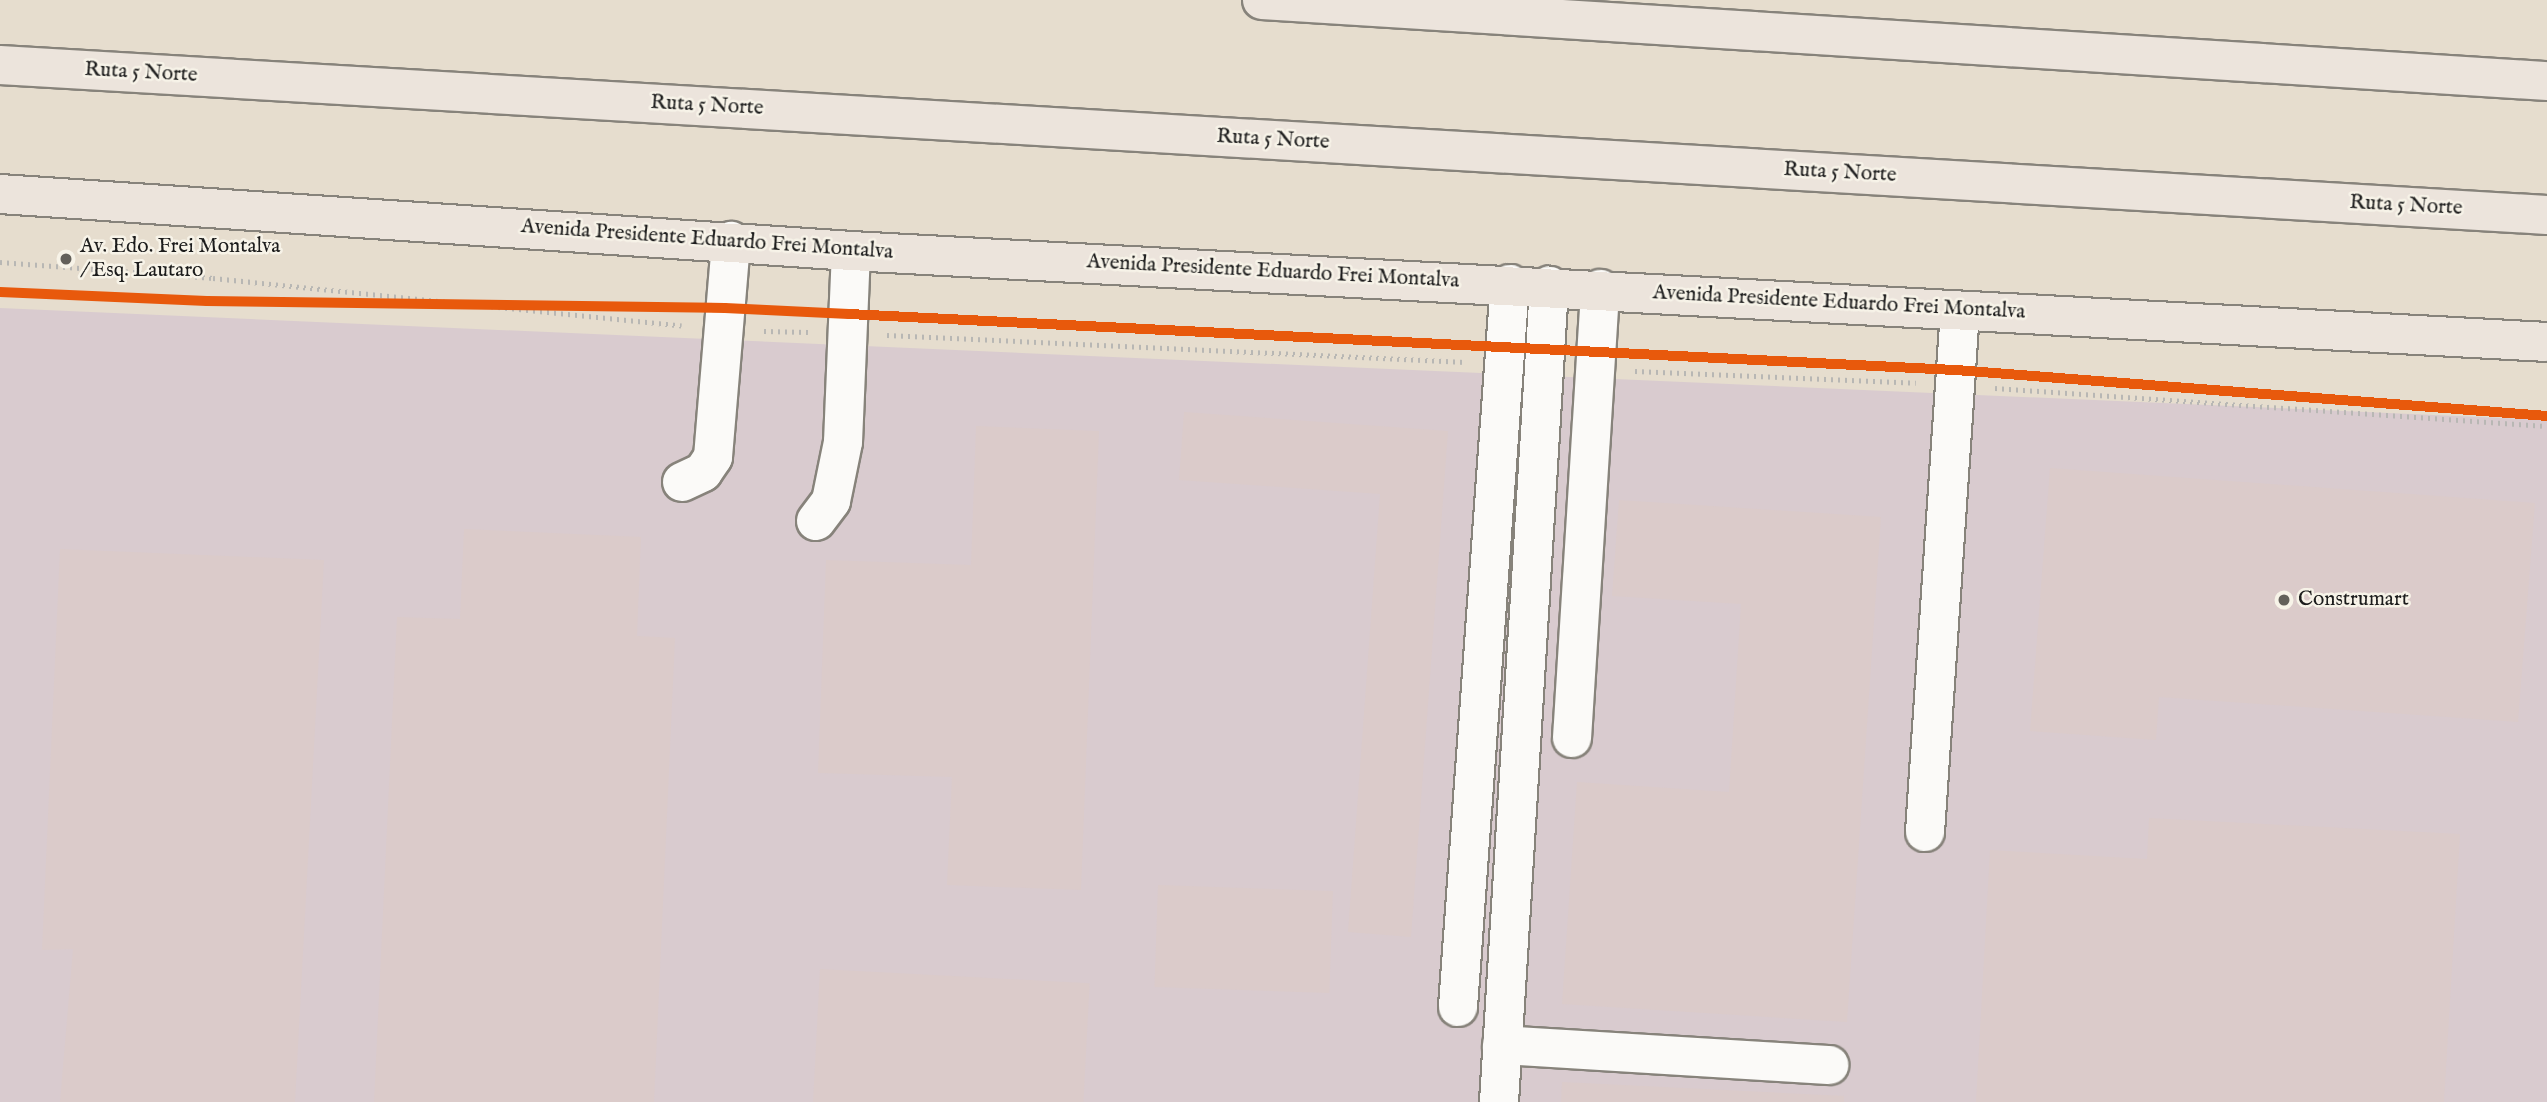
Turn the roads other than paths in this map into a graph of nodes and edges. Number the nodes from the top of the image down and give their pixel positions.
1 (1262, 0) edge
2 (0, 65) edge
3 (2547, 81) edge
4 (0, 194) edge
5 (2547, 215) edge
6 (731, 241) junction
7 (851, 251) junction
8 (1510, 284) junction
9 (1549, 286) junction
10 (1600, 289) junction
11 (1960, 311) junction
12 (2547, 342) edge
13 (681, 482) dead end
14 (816, 521) dead end
15 (1572, 738) dead end
16 (1925, 832) dead end
17 (1458, 1007) dead end
18 (1502, 1045) junction
19 (1829, 1065) dead end
20 (1499, 1102) edge

1 - 3 main road
2 - 5 main road, Ruta 5 Norte
4 - 6 main road, Avenida Presidente Eduardo Frei Montalva
6 - 7 main road, Avenida Presidente Eduardo Frei Montalva
6 - 13 lane
7 - 8 main road, Avenida Presidente Eduardo Frei Montalva
7 - 14 lane
8 - 9 main road, Avenida Presidente Eduardo Frei Montalva
8 - 17 lane
9 - 10 main road, Avenida Presidente Eduardo Frei Montalva
9 - 18 lane
10 - 11 main road, Avenida Presidente Eduardo Frei Montalva
10 - 15 lane
11 - 12 main road, Avenida Presidente Eduardo Frei Montalva
11 - 16 lane
18 - 19 lane
18 - 20 lane

